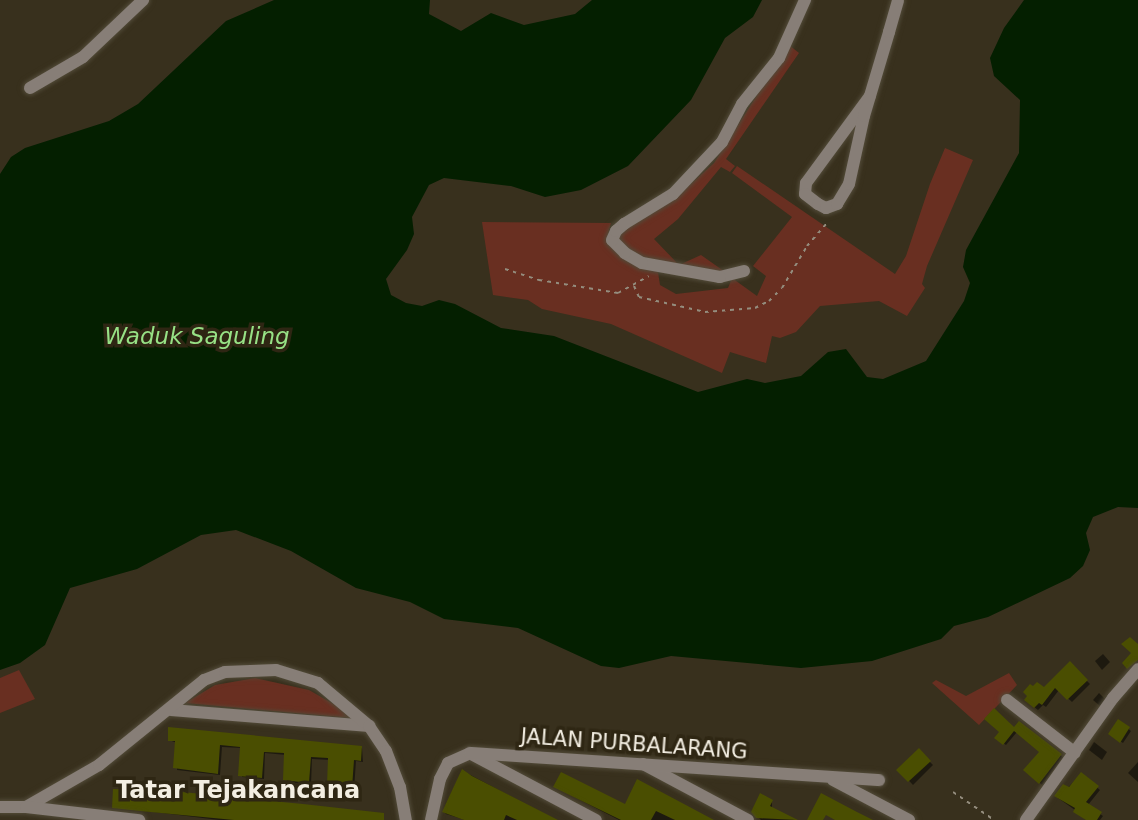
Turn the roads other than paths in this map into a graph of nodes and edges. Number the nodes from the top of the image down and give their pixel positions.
1 (143, 0) edge
2 (805, 0) edge
3 (898, 0) edge
4 (30, 89) dead end
5 (870, 96) junction
6 (744, 271) dead end
7 (1138, 669) edge
8 (1007, 700) dead end
9 (171, 710) junction
10 (369, 726) junction
11 (470, 753) junction
12 (1075, 753) junction
13 (638, 762) junction
14 (827, 777) junction
15 (879, 780) dead end
16 (0, 807) edge
17 (26, 807) junction
18 (734, 817) edge
19 (434, 819) edge
20 (139, 820) edge
21 (406, 820) edge
22 (596, 820) edge
23 (748, 820) edge
24 (909, 820) edge
25 (1026, 820) edge

1 - 4 street
2 - 6 street
3 - 5 street
5 - 5 street
7 - 12 street
8 - 12 street
9 - 10 street
9 - 10 street
9 - 17 street
10 - 21 street
11 - 13 street, JALAN PURBALARANG
11 - 19 street
11 - 22 street
12 - 25 street
13 - 14 street, JALAN PURBALARANG
13 - 18 street
14 - 15 street, JALAN PURBALARANG
14 - 24 street
16 - 17 street
17 - 20 street
18 - 23 street

